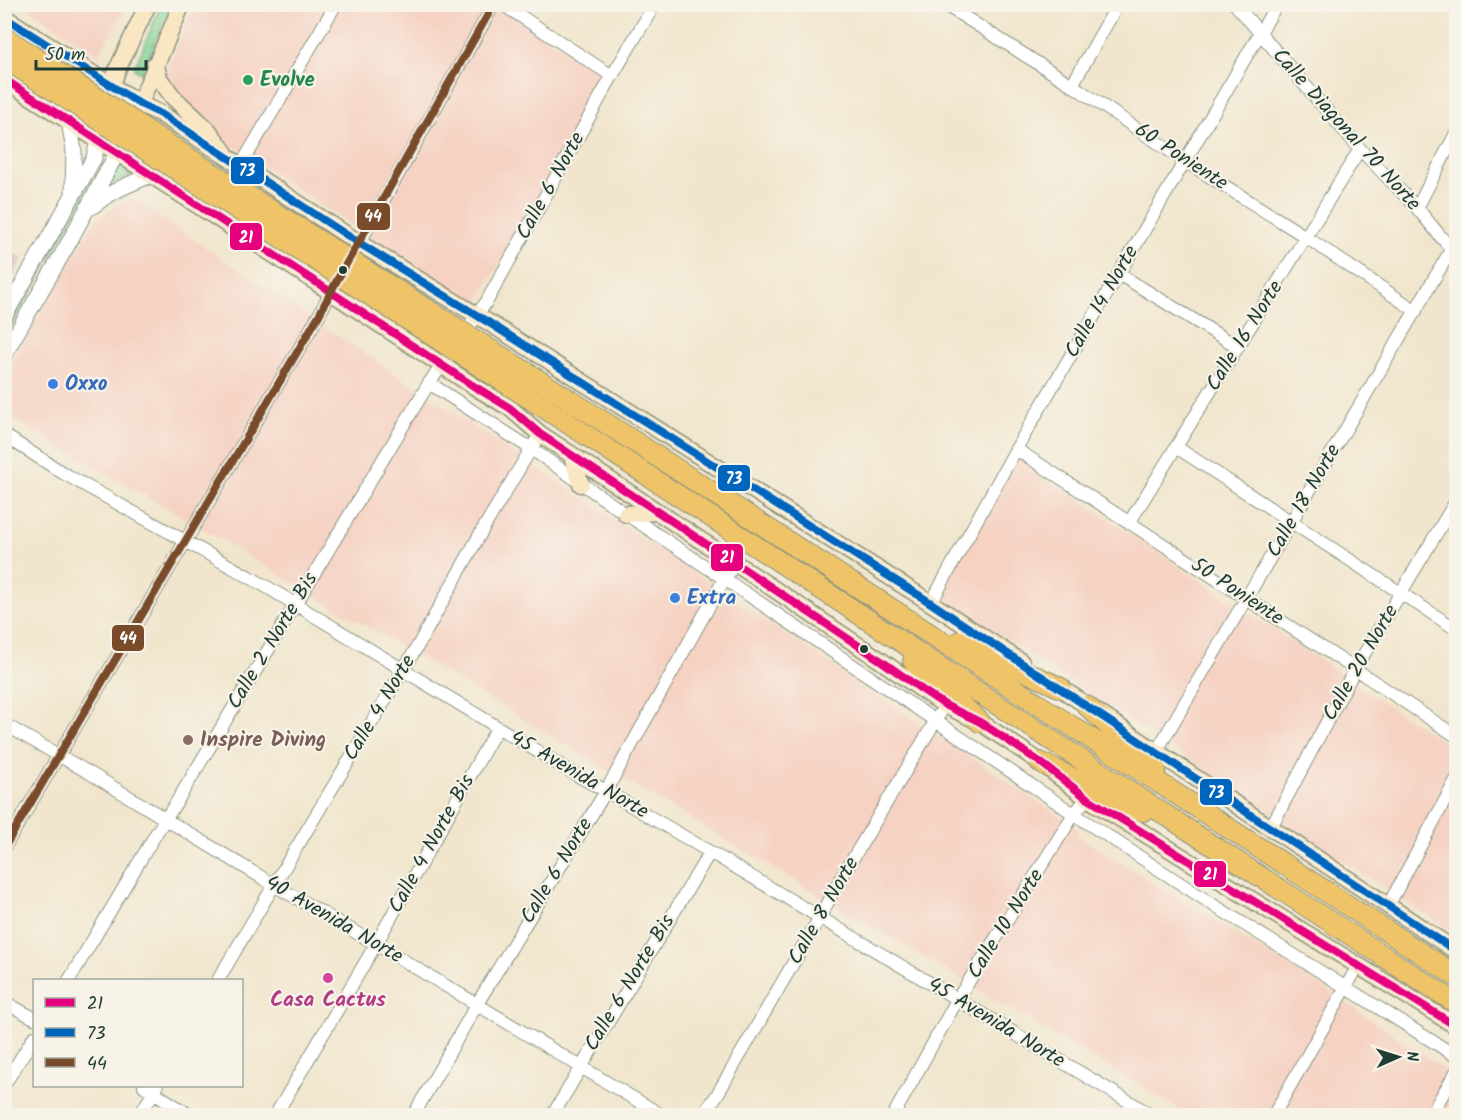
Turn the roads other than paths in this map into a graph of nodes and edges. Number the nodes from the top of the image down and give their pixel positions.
1 (148, 4) edge
2 (182, 4) edge
3 (336, 4) edge
4 (494, 4) edge
5 (502, 4) edge
6 (654, 4) edge
7 (944, 4) edge
8 (969, 4) edge
9 (1118, 4) edge
10 (1235, 4) edge
11 (1276, 4) edge
12 (962, 16) junction
13 (4, 17) edge
14 (1260, 33) junction
15 (4, 37) edge
16 (4, 58) edge
17 (155, 64) junction
18 (612, 76) junction
19 (4, 79) edge
20 (111, 85) junction
21 (1072, 85) junction
22 (140, 104) junction
23 (69, 122) junction
24 (1456, 133) edge
25 (98, 141) junction
26 (1360, 149) junction
27 (117, 153) junction
28 (1185, 161) junction
29 (236, 164) junction
30 (151, 175) junction
31 (72, 198) junction
32 (1417, 208) junction
33 (85, 213) junction
34 (1306, 237) junction
35 (359, 243) junction
36 (1454, 253) edge
37 (1119, 274) junction
38 (331, 292) junction
39 (1416, 311) junction
40 (4, 316) edge
41 (477, 316) junction
42 (1238, 347) junction
43 (4, 355) edge
44 (442, 364) junction
45 (429, 383) junction
46 (540, 434) junction
47 (4, 435) edge
48 (1176, 447) junction
49 (530, 448) junction
50 (1016, 449) junction
51 (571, 454) junction
52 (581, 484) junction
53 (1456, 501) edge
54 (658, 512) junction
55 (626, 514) junction
56 (1291, 522) junction
57 (1129, 523) junction
58 (186, 541) junction
59 (735, 563) junction
60 (726, 580) junction
61 (1401, 593) junction
62 (1246, 598) junction
63 (931, 603) junction
64 (295, 605) junction
65 (894, 610) junction
66 (871, 623) junction
67 (1456, 629) edge
68 (1355, 669) junction
69 (403, 670) junction
70 (1061, 688) junction
71 (945, 705) junction
72 (1087, 706) junction
73 (936, 721) junction
74 (980, 722) junction
75 (4, 724) edge
76 (497, 728) junction
77 (1456, 736) edge
78 (1156, 752) junction
79 (59, 755) junction
80 (1040, 762) junction
81 (1456, 780) edge
82 (606, 791) junction
83 (1087, 798) junction
84 (1192, 805) junction
85 (1074, 814) junction
86 (166, 820) junction
87 (1271, 827) junction
88 (1193, 833) junction
89 (4, 848) edge
90 (710, 852) junction
91 (274, 885) junction
92 (1388, 906) junction
93 (820, 917) junction
94 (376, 944) junction
95 (1456, 951) edge
96 (1361, 966) junction
97 (1456, 975) edge
98 (70, 979) edge
99 (219, 979) edge
100 (1347, 987) junction
101 (1450, 999) edge
102 (957, 1000) junction
103 (4, 1002) edge
104 (477, 1004) junction
105 (33, 1017) edge
106 (1456, 1026) edge
107 (33, 1039) edge
108 (1456, 1056) edge
109 (581, 1065) junction
110 (1456, 1072) edge
111 (4, 1085) edge
112 (152, 1088) edge
113 (139, 1116) edge
114 (191, 1116) edge
115 (276, 1116) edge
116 (413, 1116) edge
117 (552, 1116) edge
118 (663, 1116) edge
119 (702, 1116) edge
120 (893, 1116) edge
121 (1153, 1116) edge
122 (1273, 1116) edge
123 (1430, 1116) edge

1 - 20 main road
2 - 17 main road
3 - 29 street
4 - 35 street
5 - 18 street
6 - 18 street, Calle 6 Norte
7 - 12 street, 60 Poniente
8 - 12 street
9 - 21 street
10 - 14 street, Calle Diagonal 70 Norte
11 - 14 street, Calle 14 Norte
12 - 21 street, 60 Poniente
13 - 20 main road
14 - 26 street, Calle Diagonal 70 Norte
14 - 28 street, Calle 14 Norte
15 - 65 highway, bridge
16 - 66 highway, bridge
17 - 22 main road
17 - 29 main road
18 - 41 street, Calle 6 Norte
19 - 23 main road
20 - 22 main road
20 - 25 main road
21 - 28 street, 60 Poniente
22 - 27 main road
22 - 29 main road
23 - 25 main road
23 - 31 street
24 - 32 street
25 - 27 main road
25 - 31 street
26 - 32 street, Calle Diagonal 70 Norte
26 - 34 street, Calle 16 Norte
27 - 30 main road
27 - 33 street
28 - 34 street, 60 Poniente
28 - 37 street, Calle 14 Norte
29 - 35 main road
30 - 33 street
30 - 38 main road
31 - 40 street
32 - 36 street, Calle Diagonal 70 Norte
33 - 43 street
34 - 39 street, 60 Poniente
34 - 42 street, Calle 16 Norte
35 - 38 street
35 - 41 main road
36 - 39 street, Calle 18 Norte
37 - 42 street
37 - 50 street, Calle 14 Norte
38 - 44 main road
38 - 58 street
39 - 56 street, Calle 18 Norte
41 - 44 street, Calle 6 Norte
41 - 63 main road
42 - 48 street, Calle 16 Norte
44 - 45 street, Calle 2 Norte Bis
44 - 46 main road
45 - 49 street
45 - 64 street, Calle 2 Norte Bis
46 - 49 street, Calle 4 Norte
46 - 51 main road
47 - 58 street, 45 Avenida Norte
48 - 56 street
48 - 57 street, Calle 16 Norte
49 - 52 street
49 - 69 street, Calle 4 Norte
50 - 57 street, 50 Poniente
50 - 63 street, Calle 14 Norte
51 - 52 main road
51 - 54 main road
52 - 55 street
53 - 61 street, Calle 20 Norte
54 - 55 main road
54 - 59 main road
55 - 60 street
56 - 61 street
56 - 62 street, Calle 18 Norte
57 - 62 street, 50 Poniente
58 - 64 street, 45 Avenida Norte
58 - 79 street
59 - 60 street, Calle 6 Norte
59 - 71 main road
60 - 73 street
60 - 82 street, Calle 6 Norte
61 - 67 street
61 - 68 street, Calle 20 Norte
62 - 68 street, 50 Poniente
62 - 78 street, Calle 18 Norte
63 - 70 main road
64 - 69 street, 45 Avenida Norte
64 - 86 street, Calle 2 Norte Bis
65 - 70 highway
65 - 84 highway
66 - 74 highway
66 - 88 highway
68 - 77 street, 50 Poniente
68 - 87 street, Calle 20 Norte
69 - 76 street, 45 Avenida Norte
69 - 91 street, Calle 4 Norte
70 - 72 main road
71 - 73 street, Calle 8 Norte
71 - 74 main road
72 - 78 main road
72 - 84 highway
73 - 85 street
73 - 93 street, Calle 8 Norte
74 - 80 main road
75 - 79 street, 40 Avenida Norte
76 - 82 street, 45 Avenida Norte
76 - 94 street, Calle 4 Norte Bis
78 - 87 main road
79 - 86 street, 40 Avenida Norte
79 - 89 street
80 - 83 main road
80 - 88 highway
81 - 92 street
82 - 90 street, 45 Avenida Norte
82 - 104 street, Calle 6 Norte
83 - 85 street, Calle 10 Norte
83 - 96 main road
84 - 97 highway
85 - 100 street
85 - 102 street, Calle 10 Norte
86 - 91 street, 40 Avenida Norte
86 - 98 street, Calle 2 Norte Bis
87 - 92 main road
88 - 101 highway
90 - 93 street, 45 Avenida Norte
90 - 109 street, Calle 6 Norte Bis
91 - 94 street, 40 Avenida Norte
91 - 99 street, Calle 4 Norte
92 - 95 main road
93 - 102 street, 45 Avenida Norte
93 - 119 street, Calle 8 Norte
94 - 104 street, 40 Avenida Norte
94 - 115 street, Calle 4 Norte Bis
96 - 100 street
96 - 106 main road
100 - 108 street
100 - 122 street
102 - 120 street, Calle 10 Norte
102 - 121 street, 45 Avenida Norte
103 - 105 street
104 - 109 street, 40 Avenida Norte
104 - 116 street, Calle 6 Norte
107 - 111 street
109 - 117 street, Calle 6 Norte Bis
109 - 118 street, 40 Avenida Norte
110 - 123 street
112 - 113 street
112 - 114 street

